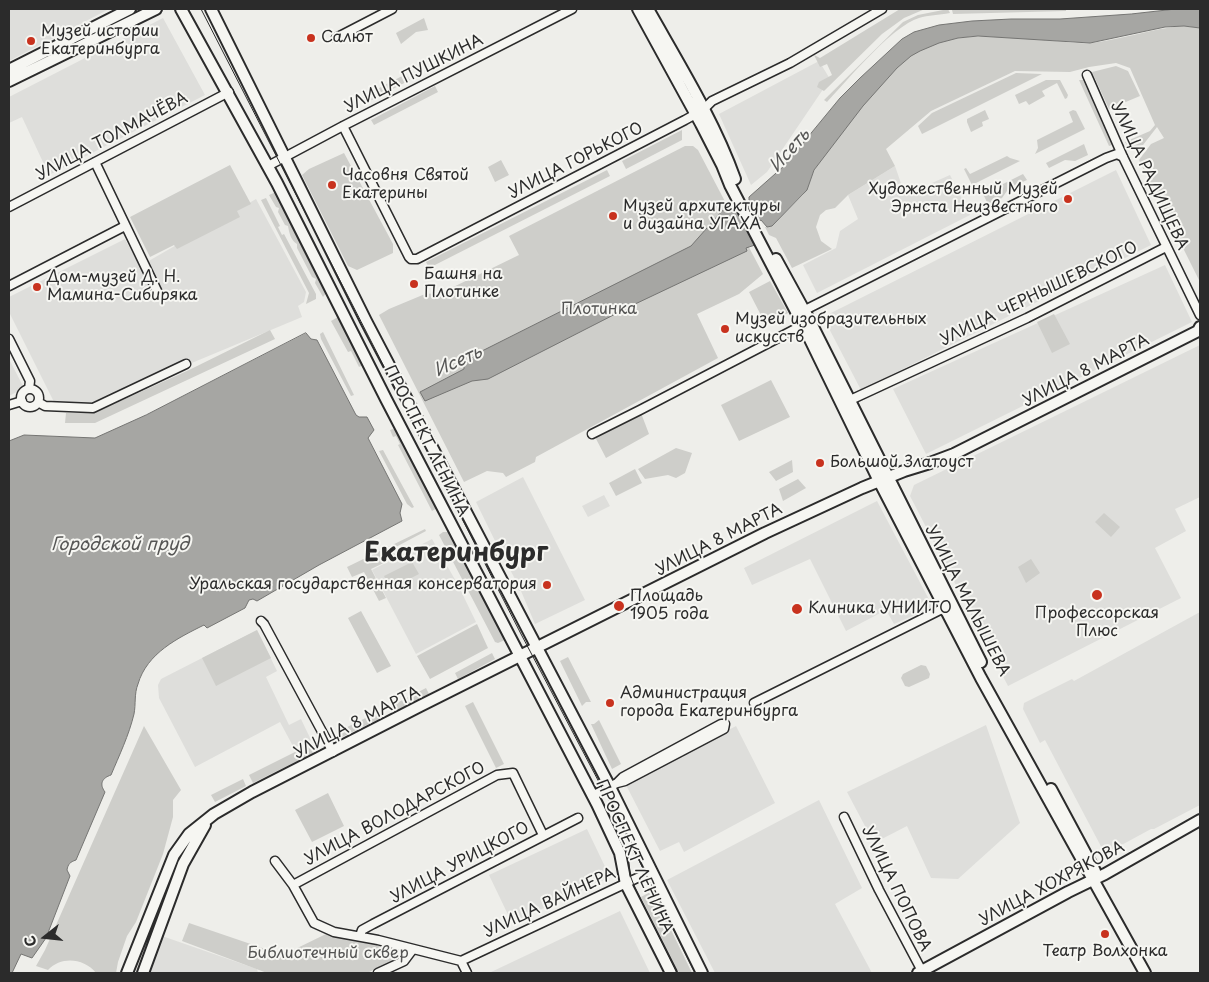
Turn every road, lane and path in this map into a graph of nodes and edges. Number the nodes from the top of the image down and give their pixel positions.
1 (130, 9) edge
2 (156, 9) edge
3 (181, 9) edge
4 (212, 9) edge
5 (392, 9) edge
6 (572, 9) edge
7 (638, 9) edge
8 (648, 9) edge
9 (882, 9) edge
10 (336, 38) dead end
11 (9, 70) edge
12 (1087, 75) dead end
13 (9, 81) edge
14 (229, 92) junction
15 (699, 112) junction
16 (343, 126) junction
17 (285, 157) junction
18 (1123, 157) junction
19 (95, 162) junction
20 (268, 166) junction
21 (9, 207) edge
22 (125, 226) junction
23 (1166, 247) junction
24 (9, 286) edge
25 (159, 295) dead end
26 (801, 312) junction
27 (1200, 315) edge
28 (803, 325) junction
29 (1199, 330) edge
30 (9, 339) edge
31 (186, 364) dead end
32 (29, 389) junction
33 (22, 401) junction
34 (38, 402) junction
35 (846, 402) junction
36 (9, 406) edge
37 (592, 434) dead end
38 (884, 479) junction
39 (949, 606) junction
40 (261, 621) dead end
41 (536, 648) junction
42 (520, 657) junction
43 (754, 703) dead end
44 (333, 752) junction
45 (613, 785) junction
46 (592, 796) junction
47 (844, 817) dead end
48 (578, 818) dead end
49 (208, 819) junction
50 (1200, 820) edge
51 (543, 835) junction
52 (276, 861) dead end
53 (652, 871) junction
54 (1096, 878) junction
55 (626, 884) junction
56 (293, 885) junction
57 (360, 936) junction
58 (413, 949) junction
59 (460, 961) junction
60 (128, 973) edge
61 (143, 973) edge
62 (378, 973) edge
63 (467, 973) edge
64 (671, 973) edge
65 (702, 973) edge
66 (921, 973) edge
67 (1145, 973) edge
68 (1152, 973) edge

1 - 11 main road
2 - 13 main road
3 - 14 main road, ПРОСПЕКТ ЛЕНИНА
4 - 17 main road, ПРОСПЕКТ ЛЕНИНА
5 - 10 street
6 - 16 street, УЛИЦА ПУШКИНА
7 - 15 main road
8 - 15 main road
9 - 15 street, УЛИЦА ГОРЬКОГО
12 - 18 street, УЛИЦА РАДИЩЕВА
14 - 19 street, УЛИЦА ТОЛМАЧЁВА
14 - 20 main road, ПРОСПЕКТ ЛЕНИНА
15 - 16 street, УЛИЦА ГОРЬКОГО
15 - 26 main road, УЛИЦА МАЛЫШЕВА
16 - 17 street, УЛИЦА ПУШКИНА
17 - 20 street, УЛИЦА ПУШКИНА
17 - 41 main road, ПРОСПЕКТ ЛЕНИНА
18 - 23 street, УЛИЦА РАДИЩЕВА
18 - 26 street
19 - 21 street, УЛИЦА ТОЛМАЧЁВА
19 - 22 street
20 - 42 main road, ПРОСПЕКТ ЛЕНИНА
22 - 24 street
22 - 25 street
23 - 27 street, УЛИЦА РАДИЩЕВА
23 - 35 street, УЛИЦА ЧЕРНЫШЕВСКОГО
26 - 28 main road, УЛИЦА МАЛЫШЕВА
26 - 35 main road, УЛИЦА МАЛЫШЕВА
28 - 35 main road, УЛИЦА МАЛЫШЕВА
28 - 37 street
29 - 38 main road, УЛИЦА 8 МАРТА
30 - 32 street
31 - 34 street
32 - 33 street
32 - 34 street
33 - 34 street
33 - 36 street
35 - 38 main road, УЛИЦА МАЛЫШЕВА
38 - 39 main road, УЛИЦА МАЛЫШЕВА
38 - 41 main road, УЛИЦА 8 МАРТА
39 - 43 street
39 - 54 main road, УЛИЦА МАЛЫШЕВА
40 - 44 street
41 - 42 main road, УЛИЦА 8 МАРТА
41 - 45 main road, ПРОСПЕКТ ЛЕНИНА
42 - 44 main road, УЛИЦА 8 МАРТА
42 - 46 main road, ПРОСПЕКТ ЛЕНИНА
44 - 49 main road, УЛИЦА 8 МАРТА
45 - 45 street
45 - 46 street
45 - 53 main road, ПРОСПЕКТ ЛЕНИНА
46 - 55 main road, ПРОСПЕКТ ЛЕНИНА
47 - 66 street, УЛИЦА ПОПОВА
48 - 51 street, УЛИЦА УРИЦКОГО
49 - 60 main road, УЛИЦА 8 МАРТА
49 - 61 main road
50 - 54 main road, УЛИЦА ХОХРЯКОВА
51 - 56 street, УЛИЦА ВОЛОДАРСКОГО
51 - 57 street, УЛИЦА УРИЦКОГО
52 - 56 street
53 - 55 street, УЛИЦА ВАЙНЕРА
53 - 65 main road, ПРОСПЕКТ ЛЕНИНА
54 - 66 main road, УЛИЦА ХОХРЯКОВА
54 - 67 main road, УЛИЦА МАЛЫШЕВА
54 - 68 main road, УЛИЦА МАЛЫШЕВА
55 - 59 street, УЛИЦА ВАЙНЕРА
55 - 64 main road, ПРОСПЕКТ ЛЕНИНА
56 - 57 street
57 - 58 street
58 - 59 street
58 - 62 street
59 - 63 street

